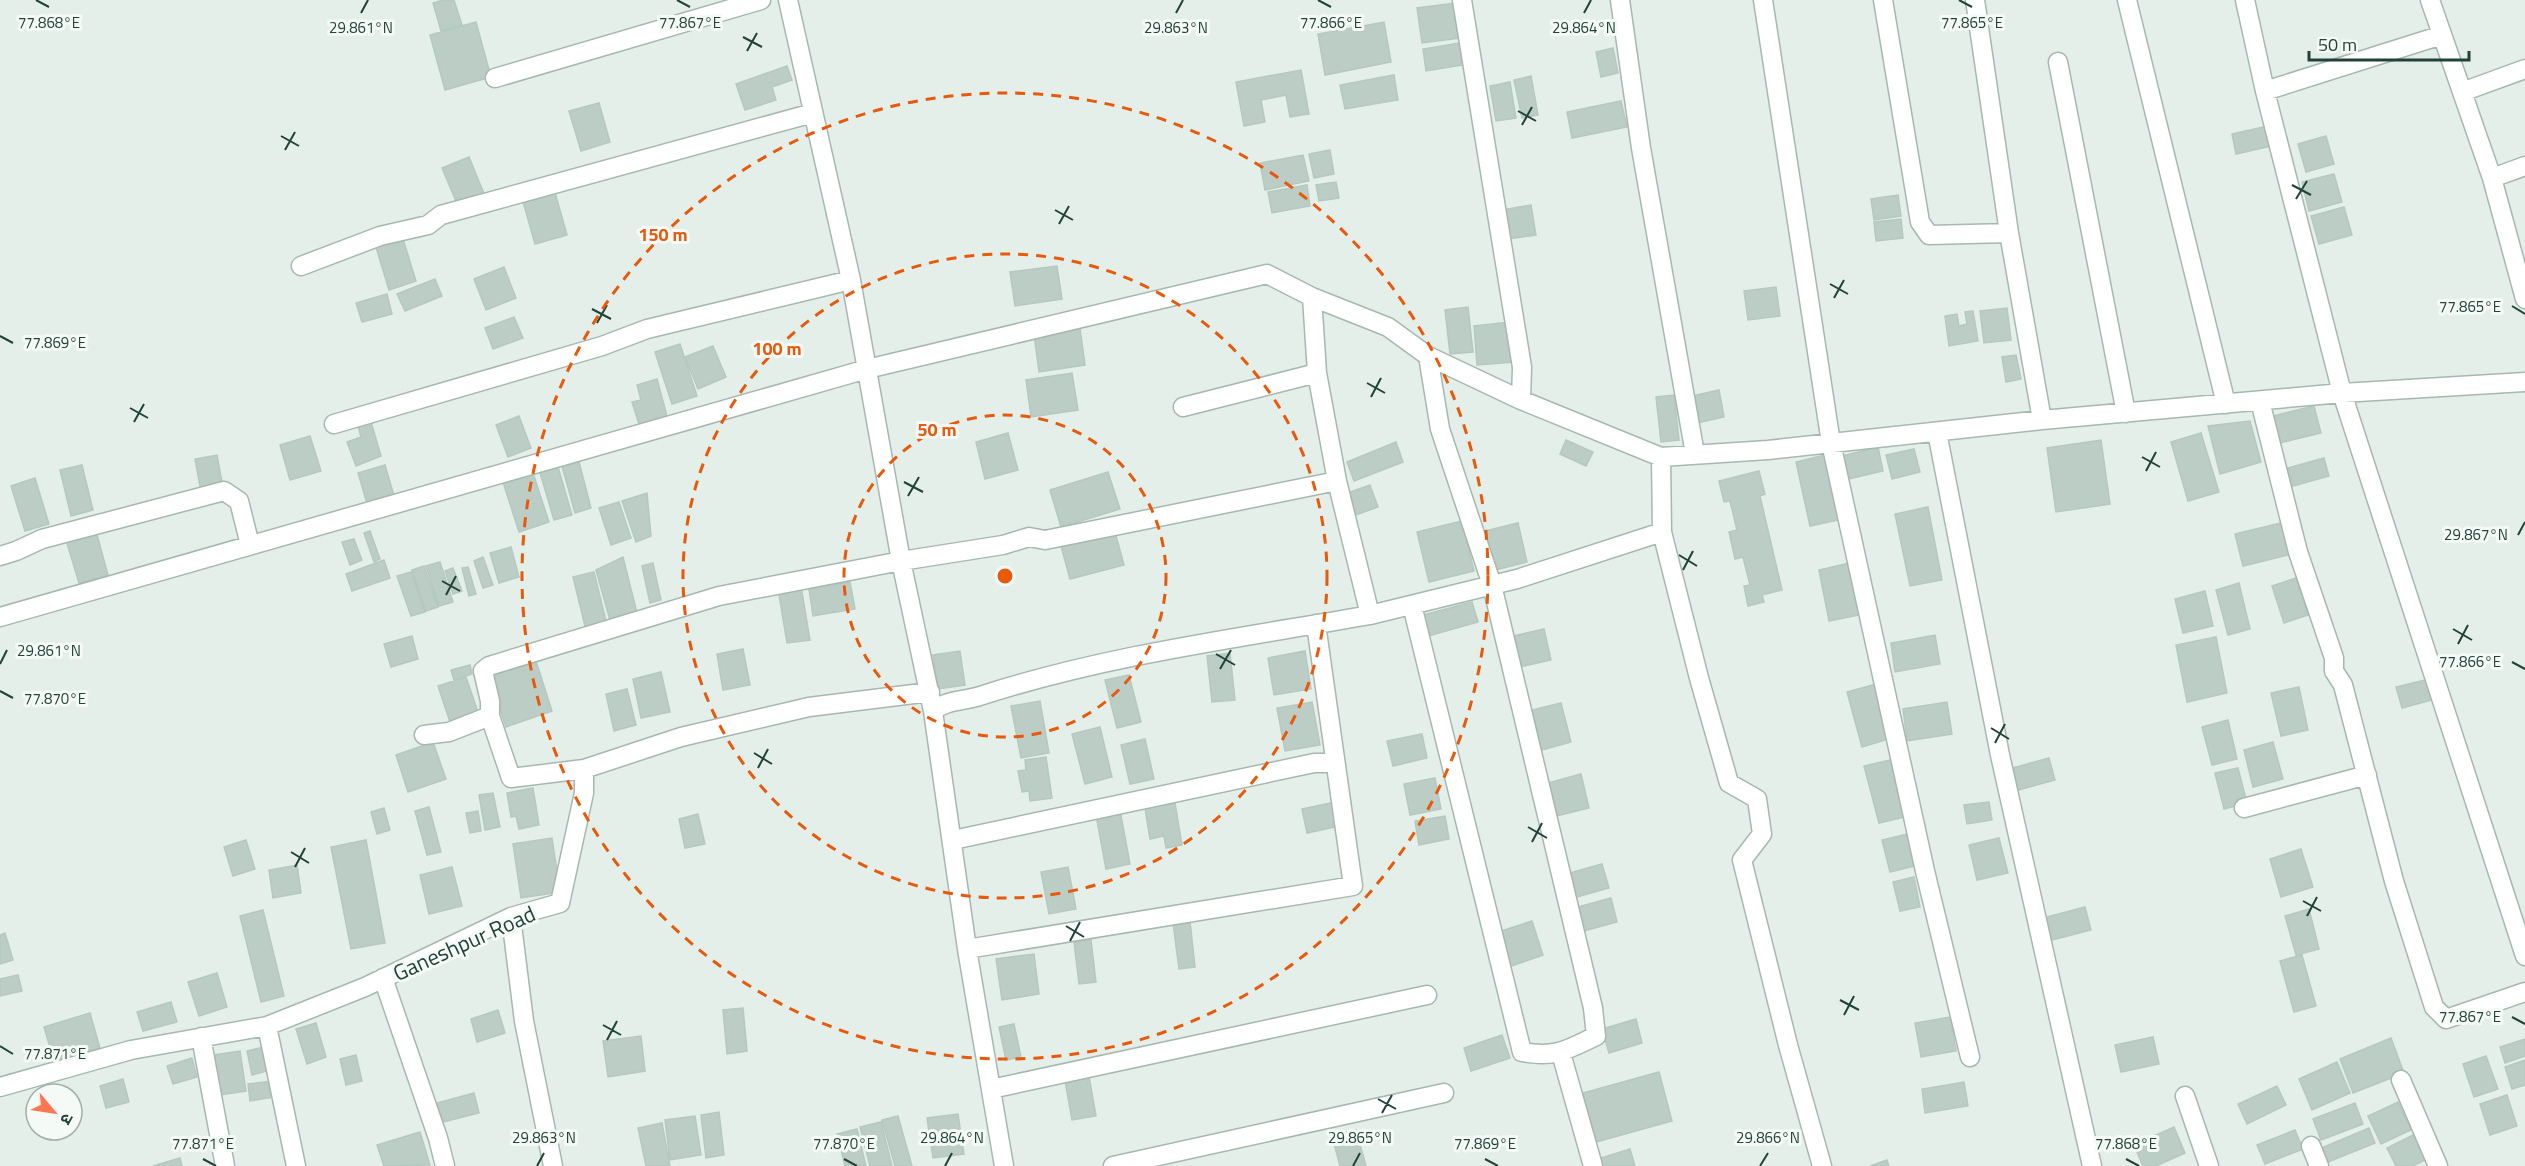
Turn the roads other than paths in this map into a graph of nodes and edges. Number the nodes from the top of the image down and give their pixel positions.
1 (761, 0) edge
2 (788, 0) edge
3 (1462, 0) edge
4 (1620, 0) edge
5 (1763, 0) edge
6 (1883, 0) edge
7 (1975, 0) edge
8 (2127, 0) edge
9 (2245, 0) edge
10 (2430, 0) edge
11 (2442, 34) junction
12 (2058, 63) dead end
13 (2525, 69) edge
14 (495, 78) dead end
15 (2265, 91) junction
16 (2462, 92) junction
17 (813, 113) junction
18 (2525, 166) edge
19 (2492, 178) junction
20 (2009, 232) junction
21 (301, 266) dead end
22 (2522, 273) edge
23 (851, 280) junction
24 (1312, 297) junction
25 (2525, 299) edge
26 (1428, 356) junction
27 (867, 369) junction
28 (1317, 373) junction
29 (2525, 382) edge
30 (2342, 393) junction
31 (1521, 400) junction
32 (2260, 401) junction
33 (2226, 404) junction
34 (1183, 407) dead end
35 (2126, 413) junction
36 (2042, 420) junction
37 (334, 424) dead end
38 (1936, 432) junction
39 (1832, 443) junction
40 (1695, 454) junction
41 (1661, 457) junction
42 (1337, 481) junction
43 (1662, 532) junction
44 (250, 545) junction
45 (0, 556) edge
46 (901, 561) junction
47 (1492, 585) junction
48 (1413, 605) junction
49 (1370, 615) junction
50 (0, 617) edge
51 (1316, 624) junction
52 (930, 692) junction
53 (933, 711) junction
54 (489, 716) junction
55 (424, 735) dead end
56 (1334, 763) junction
57 (584, 769) junction
58 (2367, 775) junction
59 (2244, 808) dead end
60 (953, 840) junction
61 (511, 917) junction
62 (967, 949) junction
63 (2525, 956) edge
64 (383, 978) junction
65 (2525, 992) edge
66 (1428, 995) dead end
67 (267, 1026) junction
68 (201, 1037) junction
69 (1561, 1053) junction
70 (1970, 1057) dead end
71 (2401, 1080) dead end
72 (0, 1087) edge
73 (991, 1089) junction
74 (1444, 1093) dead end
75 (2185, 1096) dead end
76 (2312, 1146) dead end
77 (1001, 1165) edge
78 (225, 1166) edge
79 (296, 1166) edge
80 (445, 1166) edge
81 (553, 1166) edge
82 (1113, 1166) edge
83 (1593, 1166) edge
84 (1822, 1166) edge
85 (2092, 1166) edge
86 (2209, 1166) edge
87 (2319, 1166) edge
88 (2438, 1166) edge

1 - 14 street
2 - 17 street
3 - 31 street
4 - 40 street
5 - 39 street
6 - 20 street
7 - 20 street
8 - 33 street
9 - 15 street
10 - 11 street
11 - 15 street
11 - 16 street
12 - 35 street
13 - 16 street
15 - 30 street
16 - 19 street
17 - 21 street
17 - 23 street
18 - 19 street
19 - 22 street
20 - 36 street
22 - 25 street
23 - 27 street
23 - 37 street
24 - 26 street
24 - 27 street
24 - 28 street
26 - 31 street
26 - 47 street
27 - 44 street
27 - 46 street
28 - 34 street
28 - 42 street
29 - 30 street
30 - 32 street
30 - 63 street
31 - 41 street
32 - 33 street
32 - 58 street
33 - 35 street
35 - 36 street
36 - 38 street
38 - 39 street
38 - 85 street
39 - 40 street
39 - 70 street
40 - 41 street
41 - 43 street
42 - 46 street
42 - 49 street
43 - 47 street
43 - 84 street
44 - 45 street
44 - 50 street
46 - 52 street
46 - 54 street
47 - 48 street
47 - 69 street
48 - 49 street
48 - 69 street
49 - 51 street
51 - 53 street
51 - 56 street
52 - 53 street
52 - 57 street
53 - 60 street
54 - 55 street
54 - 57 street
56 - 60 street
56 - 62 street
57 - 61 street, Ganeshpur Road
58 - 59 street
58 - 65 street
60 - 62 street
61 - 64 street, Ganeshpur Road
61 - 81 street
62 - 73 street
64 - 67 street, Ganeshpur Road
64 - 80 street
66 - 73 street
67 - 68 street, Ganeshpur Road
67 - 79 street
68 - 72 street, Ganeshpur Road
68 - 78 street
69 - 83 street
71 - 88 street
73 - 77 street
74 - 82 street
75 - 86 street
76 - 87 street

